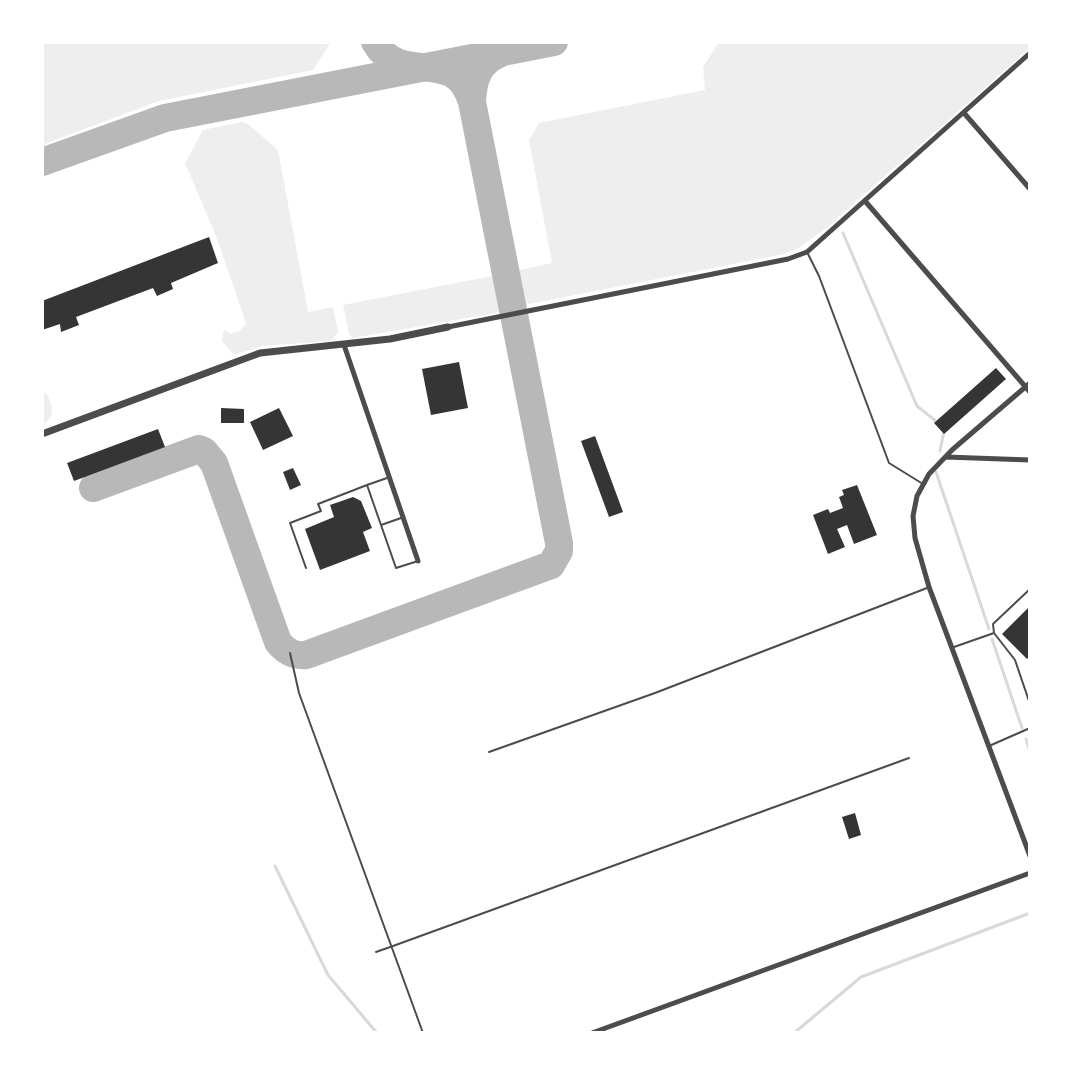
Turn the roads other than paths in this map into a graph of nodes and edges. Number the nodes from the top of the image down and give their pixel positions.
1 (1030, 53) edge
2 (964, 113) junction
3 (1030, 189) edge
4 (866, 201) junction
5 (807, 252) junction
6 (448, 327) joint
7 (344, 345) junction
8 (1029, 388) edge
9 (42, 434) edge
10 (946, 457) junction
11 (1030, 460) edge
12 (389, 477) junction
13 (923, 484) junction
14 (367, 485) junction
15 (403, 517) junction
16 (381, 525) junction
17 (418, 561) joint
18 (306, 568) dead end
19 (929, 587) junction
20 (1030, 589) edge
21 (994, 633) junction
22 (952, 647) junction
23 (290, 653) dead end
24 (1030, 704) edge
25 (1030, 728) edge
26 (989, 746) junction
27 (489, 752) dead end
28 (909, 758) dead end
29 (682, 840) dead end
30 (1030, 856) edge
31 (1030, 873) edge
32 (404, 942) junction
33 (393, 946) junction
34 (376, 952) dead end
35 (423, 1033) edge
36 (592, 1033) edge

1 - 2 street
2 - 3 street
2 - 4 street
4 - 5 street
4 - 8 street
5 - 6 street
5 - 13 lane
6 - 7 street
7 - 9 street
7 - 12 street
8 - 10 street
10 - 11 street
10 - 13 street
12 - 14 lane
12 - 15 street
13 - 19 street
14 - 16 lane
14 - 18 lane
15 - 16 lane
15 - 17 street
16 - 17 lane
19 - 22 street
19 - 27 lane
20 - 21 lane
21 - 22 lane
21 - 24 lane
22 - 26 street
23 - 33 lane
25 - 26 lane
26 - 30 street
28 - 32 lane
29 - 32 lane
31 - 36 street
32 - 33 lane
33 - 34 lane
33 - 35 lane

